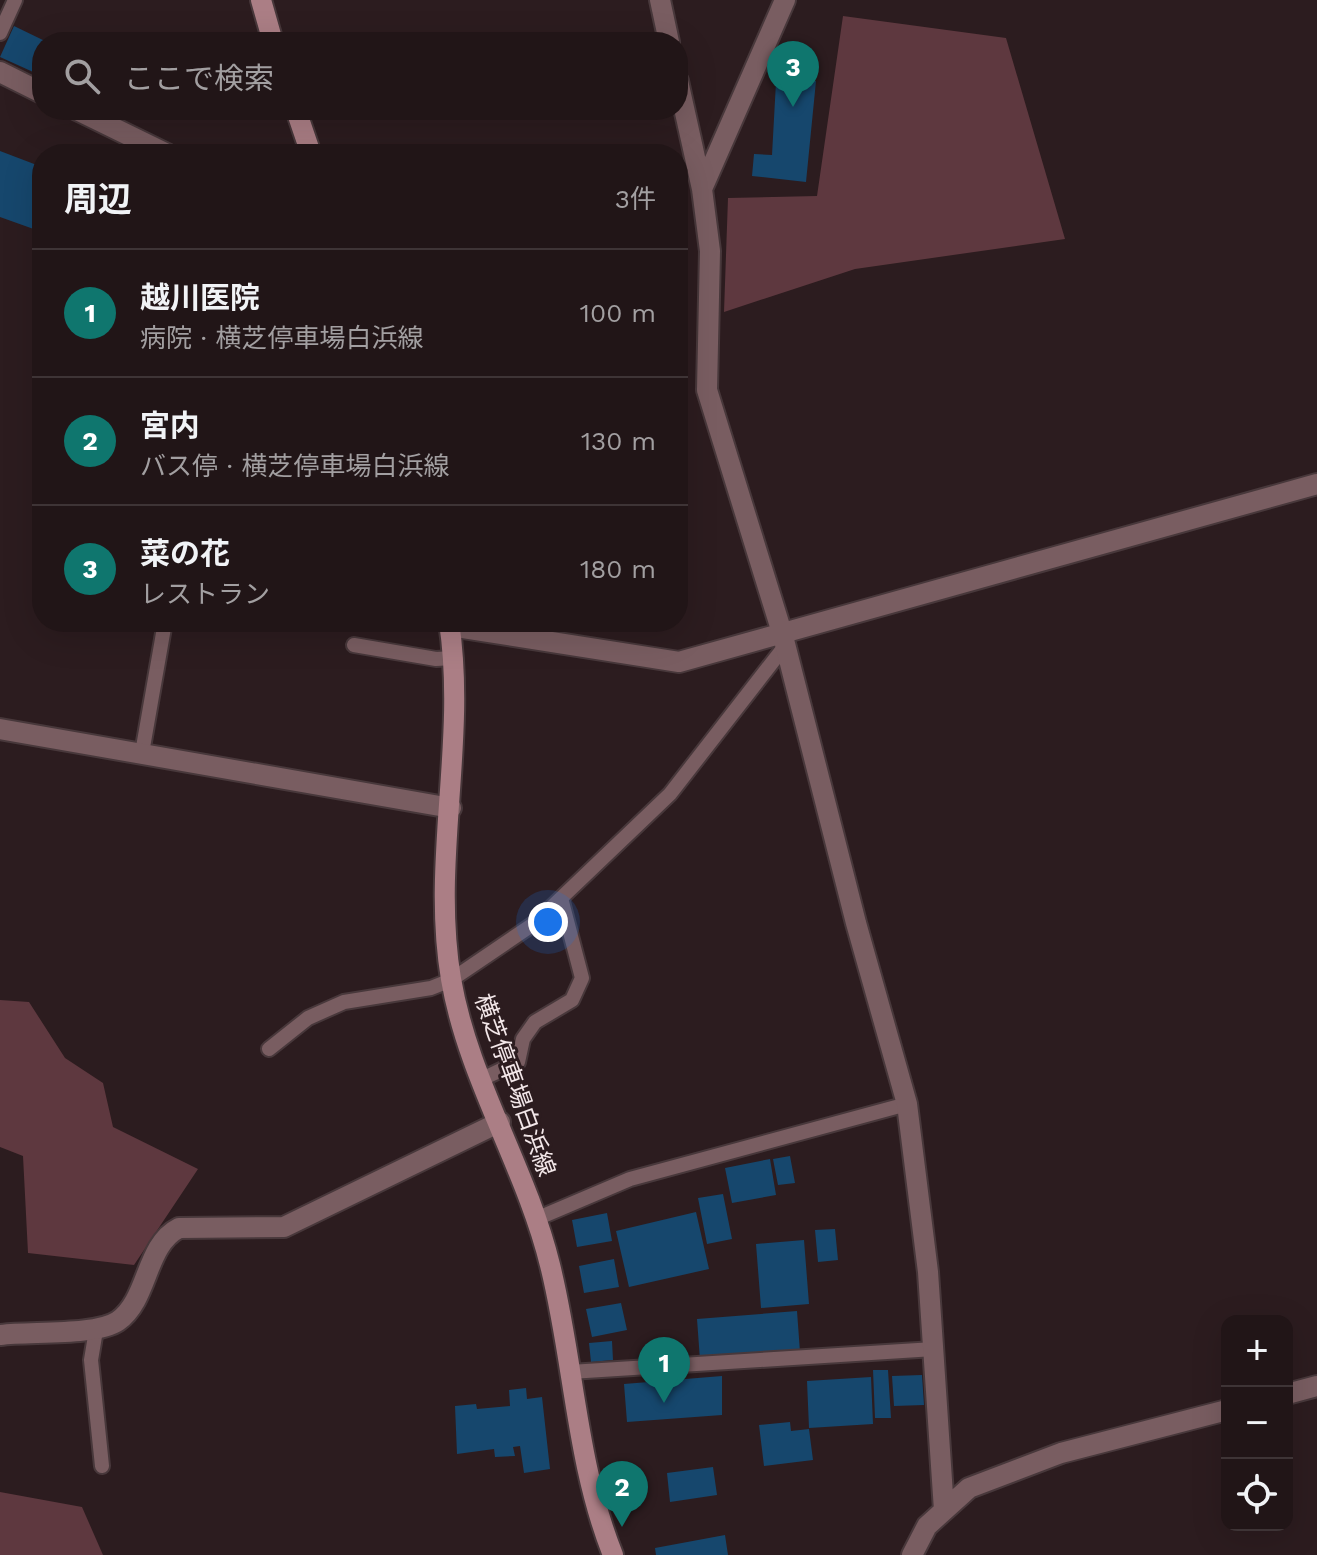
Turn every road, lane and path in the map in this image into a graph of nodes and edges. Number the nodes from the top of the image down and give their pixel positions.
1 (15, 0) edge
2 (261, 0) edge
3 (660, 0) edge
4 (785, 0) edge
5 (270, 32) edge
6 (667, 32) edge
7 (0, 33) edge
8 (0, 72) edge
9 (32, 88) edge
10 (97, 120) edge
11 (299, 120) edge
12 (687, 120) edge
13 (147, 144) edge
14 (308, 144) edge
15 (702, 189) junction
16 (1317, 484) edge
17 (163, 632) edge
18 (451, 632) edge
19 (498, 632) edge
20 (784, 641) junction
21 (354, 645) dead end
22 (453, 658) junction
23 (0, 729) edge
24 (142, 753) junction
25 (451, 808) junction
26 (561, 898) junction
27 (451, 980) junction
28 (269, 1049) dead end
29 (482, 1079) junction
30 (907, 1104) junction
31 (500, 1122) junction
32 (536, 1219) junction
33 (96, 1330) junction
34 (0, 1335) edge
35 (934, 1349) junction
36 (570, 1372) junction
37 (1317, 1386) edge
38 (1293, 1392) edge
39 (1221, 1412) edge
40 (102, 1466) dead end
41 (944, 1510) junction
42 (613, 1555) edge
43 (912, 1555) edge

1 - 7 lane
2 - 5 main road
3 - 6 street
4 - 15 street
8 - 9 street
10 - 13 street
11 - 14 main road
12 - 15 street
15 - 20 street
16 - 20 street
17 - 24 lane
18 - 22 main road, 横芝停車場白浜線
19 - 20 street
20 - 26 lane
20 - 30 street
21 - 22 lane
22 - 25 main road, 横芝停車場白浜線
23 - 24 street
24 - 25 street
25 - 27 main road, 横芝停車場白浜線
26 - 27 lane
26 - 29 lane
27 - 28 lane
27 - 29 main road, 横芝停車場白浜線
29 - 31 main road, 横芝停車場白浜線
30 - 32 lane
30 - 35 street
31 - 32 main road, 横芝停車場白浜線
31 - 33 street
32 - 36 main road, 横芝停車場白浜線
33 - 34 street
33 - 40 lane
35 - 36 lane
35 - 41 street
36 - 42 main road, 横芝停車場白浜線
37 - 38 street
39 - 41 street
41 - 43 street

